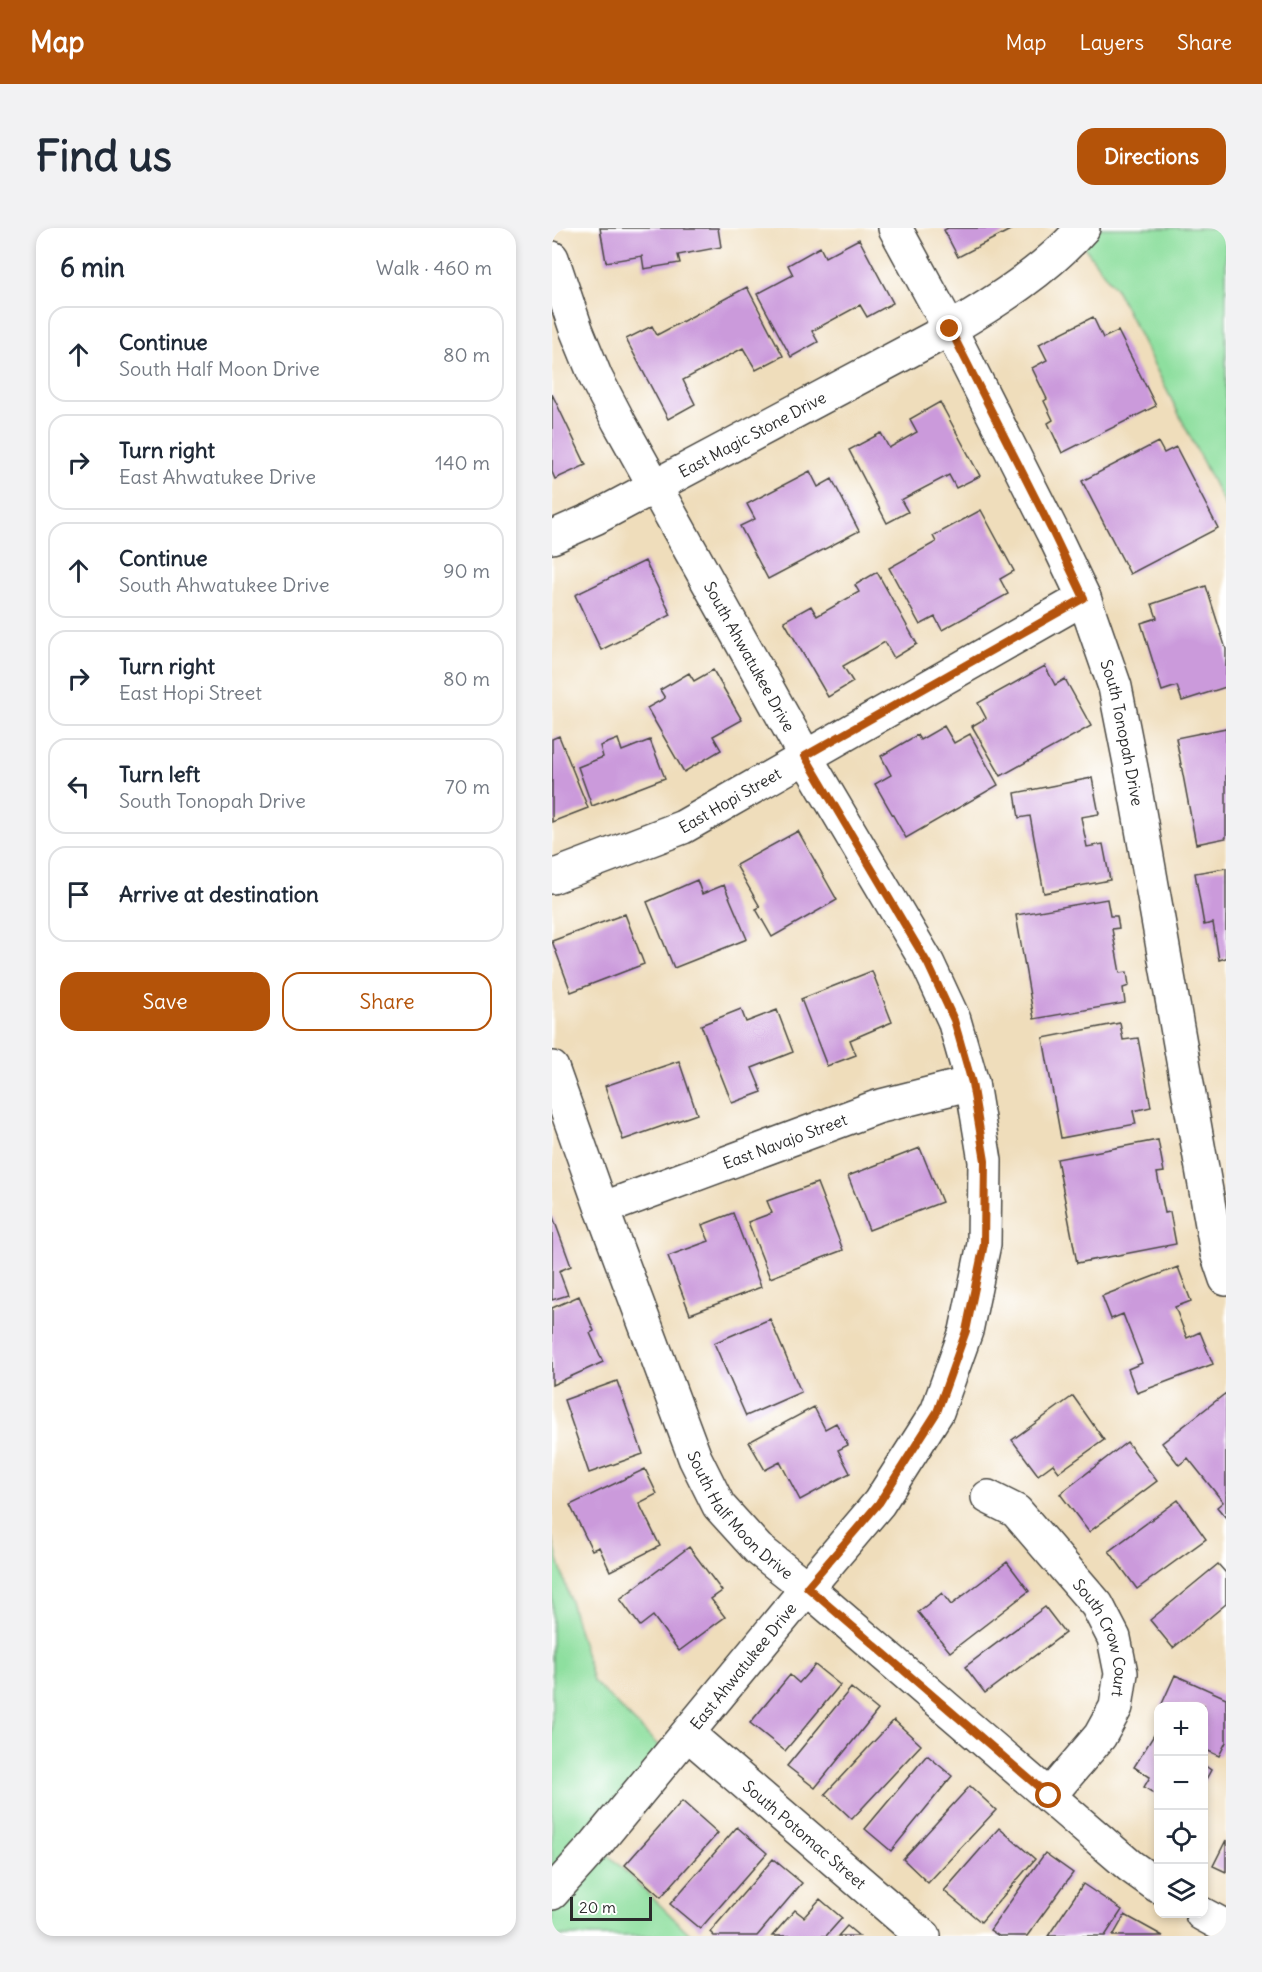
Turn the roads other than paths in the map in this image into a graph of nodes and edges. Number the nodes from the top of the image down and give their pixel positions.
1 (895, 228) edge
2 (1083, 228) edge
3 (552, 258) edge
4 (950, 329) junction
5 (653, 486) junction
6 (552, 537) edge
7 (1084, 598) junction
8 (805, 756) junction
9 (552, 877) edge
10 (552, 1068) edge
11 (972, 1083) junction
12 (602, 1209) junction
13 (1226, 1279) edge
14 (988, 1497) dead end
15 (807, 1587) junction
16 (688, 1734) junction
17 (1049, 1796) junction
18 (1154, 1883) edge
19 (552, 1893) edge
20 (1208, 1917) edge
21 (1226, 1927) edge
22 (924, 1936) edge

1 - 4 street, South Tonopah Drive
2 - 4 street, East Magic Stone Drive
3 - 5 street, South Ahwatukee Drive
4 - 5 street, East Magic Stone Drive
4 - 7 street, South Tonopah Drive
5 - 6 street, East Magic Stone Drive
5 - 8 street, South Ahwatukee Drive
7 - 8 street, East Hopi Street
7 - 13 street, South Tonopah Drive
8 - 9 street, East Hopi Street
8 - 11 street, South Ahwatukee Drive
10 - 12 street, South Half Moon Drive
11 - 12 street, East Navajo Street
11 - 15 street, East Ahwatukee Drive
12 - 15 street, South Half Moon Drive
14 - 17 street, South Crow Court
15 - 16 street, East Ahwatukee Drive
15 - 17 street, South Half Moon Drive
16 - 19 street, East Ahwatukee Drive
16 - 22 street, South Potomac Street
17 - 18 street, South Half Moon Drive
20 - 21 street

